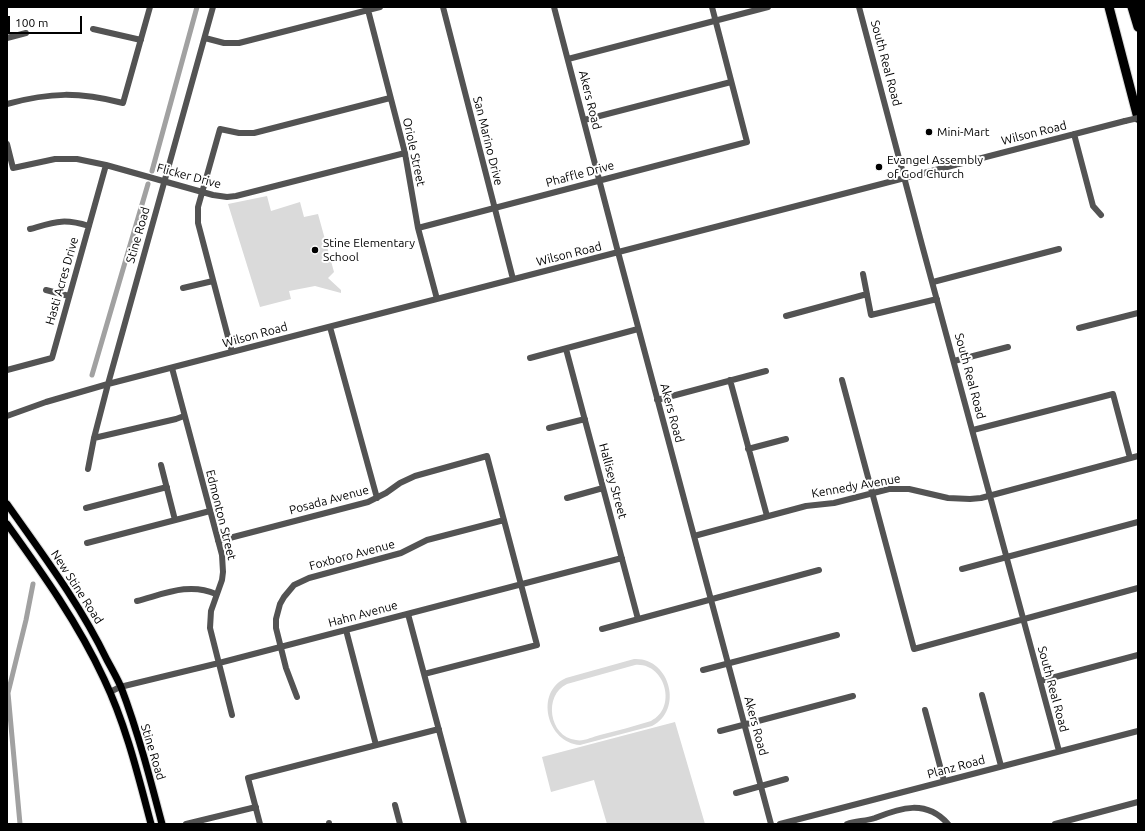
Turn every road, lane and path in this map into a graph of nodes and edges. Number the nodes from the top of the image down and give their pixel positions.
1 (150, 7) edge
2 (213, 7) edge
3 (380, 7) edge
4 (443, 7) edge
5 (554, 7) edge
6 (712, 7) edge
7 (768, 7) edge
8 (859, 7) edge
9 (1109, 7) edge
10 (1132, 7) edge
11 (368, 10) junction
12 (716, 21) junction
13 (1138, 27) edge
14 (93, 29) dead end
15 (26, 33) dead end
16 (7, 38) edge
17 (204, 38) junction
18 (141, 40) junction
19 (568, 59) junction
20 (731, 82) junction
21 (390, 98) junction
22 (7, 104) edge
23 (1138, 118) edge
24 (584, 120) junction
25 (1074, 134) junction
26 (7, 144) edge
27 (404, 152) junction
28 (106, 165) junction
29 (905, 178) junction
30 (164, 181) junction
31 (599, 181) junction
32 (202, 192) junction
33 (494, 208) junction
34 (1101, 216) dead end
35 (89, 226) junction
36 (418, 228) junction
37 (30, 229) dead end
38 (1059, 250) dead end
39 (618, 252) junction
40 (862, 274) dead end
41 (513, 279) junction
42 (213, 280) junction
43 (933, 282) junction
44 (183, 288) dead end
45 (46, 290) dead end
46 (867, 294) junction
47 (69, 296) junction
48 (937, 298) junction
49 (437, 299) junction
50 (1138, 313) edge
51 (786, 316) dead end
52 (330, 327) junction
53 (1079, 328) dead end
54 (638, 329) junction
55 (1008, 347) dead end
56 (566, 349) junction
57 (232, 352) junction
58 (530, 358) dead end
59 (954, 361) junction
60 (172, 368) junction
61 (7, 370) edge
62 (766, 371) dead end
63 (730, 380) junction
64 (842, 380) dead end
65 (108, 384) junction
66 (657, 400) junction
67 (7, 416) edge
68 (184, 416) junction
69 (585, 419) junction
70 (549, 428) dead end
71 (972, 430) junction
72 (94, 438) junction
73 (786, 439) dead end
74 (748, 449) junction
75 (1138, 456) edge
76 (1130, 458) junction
77 (161, 465) dead end
78 (88, 469) dead end
79 (167, 487) junction
80 (603, 488) junction
81 (872, 493) junction
82 (990, 496) junction
83 (377, 498) junction
84 (567, 498) dead end
85 (7, 504) edge
86 (86, 508) dead end
87 (210, 511) junction
88 (766, 516) junction
89 (175, 520) junction
90 (504, 520) junction
91 (1138, 522) edge
92 (7, 524) edge
93 (694, 536) junction
94 (218, 540) junction
95 (87, 543) dead end
96 (1007, 557) junction
97 (622, 558) junction
98 (962, 569) dead end
99 (819, 570) dead end
100 (521, 584) junction
101 (1138, 588) edge
102 (216, 594) junction
103 (711, 600) junction
104 (137, 601) dead end
105 (408, 614) junction
106 (638, 619) junction
107 (1023, 619) junction
108 (602, 629) dead end
109 (346, 630) junction
110 (837, 635) dead end
111 (280, 647) junction
112 (1138, 655) edge
113 (218, 663) junction
114 (728, 664) junction
115 (704, 670) dead end
116 (424, 674) junction
117 (1040, 681) junction
118 (120, 687) junction
119 (110, 692) junction
120 (982, 695) dead end
121 (853, 696) dead end
122 (297, 697) dead end
123 (925, 710) dead end
124 (232, 715) dead end
125 (745, 725) junction
126 (439, 729) junction
127 (1138, 731) edge
128 (720, 732) dead end
129 (376, 745) junction
130 (1059, 751) junction
131 (1001, 766) junction
132 (786, 779) dead end
133 (944, 781) junction
134 (761, 786) junction
135 (736, 793) dead end
136 (1138, 802) edge
137 (395, 806) dead end
138 (256, 807) junction
139 (151, 824) edge
140 (162, 824) edge
141 (186, 824) edge
142 (260, 824) edge
143 (400, 824) edge
144 (464, 824) edge
145 (771, 824) edge
146 (780, 824) edge
147 (847, 824) edge
148 (948, 824) edge
149 (1055, 824) edge

1 - 18 street
2 - 17 street, Stine Road
3 - 11 street
4 - 33 street, San Marino Drive
5 - 19 street, Akers Road
6 - 12 street
7 - 12 street
8 - 29 street, South Real Road
9 - 23 highway
10 - 13 highway
11 - 17 street
11 - 21 street, Oriole Street
12 - 19 street
12 - 20 street
14 - 18 street
15 - 16 street
17 - 30 street, Stine Road
18 - 22 street
19 - 24 street, Akers Road
20 - 24 street
20 - 31 street, Phaffle Drive
21 - 27 street, Oriole Street
21 - 32 street
23 - 25 street, Wilson Road, bridge
24 - 31 street, Akers Road
25 - 29 street, Wilson Road
25 - 34 street
26 - 28 street, Flicker Drive
27 - 32 street, Flicker Drive
27 - 36 street, Oriole Street
28 - 30 street, Flicker Drive
28 - 35 street, Hasti Acres Drive
29 - 39 street, Wilson Road
29 - 43 street, South Real Road
30 - 32 street, Flicker Drive
30 - 65 street, Stine Road
31 - 33 street, Phaffle Drive
31 - 39 street, Akers Road
32 - 42 street
33 - 36 street, Phaffle Drive
33 - 41 street, San Marino Drive
35 - 37 street
35 - 47 street, Hasti Acres Drive
36 - 49 street, Oriole Street
38 - 43 street
39 - 41 street, Wilson Road
39 - 54 street, Akers Road
40 - 46 street
41 - 49 street, Wilson Road
42 - 44 street
42 - 57 street
43 - 48 street, South Real Road
45 - 47 street
46 - 48 street
46 - 51 street
47 - 61 street, Hasti Acres Drive
48 - 59 street, South Real Road
49 - 52 street, Wilson Road
50 - 53 street
52 - 57 street, Wilson Road
52 - 83 street
54 - 56 street
54 - 66 street, Akers Road
55 - 59 street
56 - 58 street
56 - 69 street, Hallisey Street
57 - 60 street, Wilson Road
59 - 71 street, South Real Road
60 - 65 street, Wilson Road
60 - 68 street, Edmonton Street
62 - 63 street
63 - 66 street
63 - 74 street
64 - 81 street
65 - 67 street, Wilson Road
65 - 72 street, Stine Road
66 - 93 street, Akers Road
68 - 72 street
68 - 87 street, Edmonton Street
69 - 70 street
69 - 80 street, Hallisey Street
71 - 76 street
71 - 82 street, South Real Road
72 - 78 street, Stine Road
73 - 74 street
74 - 88 street
75 - 76 street, Kennedy Avenue
76 - 82 street, Kennedy Avenue
77 - 79 street
79 - 86 street
79 - 89 street
80 - 84 street
80 - 97 street, Hallisey Street
81 - 82 street, Kennedy Avenue
81 - 88 street, Kennedy Avenue
81 - 107 street
82 - 96 street, South Real Road
83 - 90 street, Posada Avenue
83 - 94 street, Posada Avenue
85 - 118 main road, New Stine Road
87 - 89 street
87 - 94 street, Edmonton Street
88 - 93 street, Kennedy Avenue
89 - 95 street
90 - 100 street
90 - 111 street, Foxboro Avenue
91 - 96 street
92 - 119 main road, New Stine Road
93 - 103 street, Akers Road
94 - 102 street, Edmonton Street
96 - 98 street
96 - 107 street, South Real Road
97 - 100 street, Hahn Avenue
97 - 106 street, Hallisey Street
99 - 103 street
100 - 105 street, Hahn Avenue
100 - 116 street
101 - 107 street
102 - 104 street
102 - 113 street, Edmonton Street
103 - 106 street
103 - 114 street, Akers Road
105 - 109 street, Hahn Avenue
105 - 116 street
106 - 108 street
107 - 117 street, South Real Road
109 - 111 street, Hahn Avenue
109 - 129 street
110 - 114 street
111 - 113 street, Hahn Avenue
111 - 122 street, Foxboro Avenue
112 - 117 street
113 - 118 street, Hahn Avenue
113 - 124 street, Edmonton Street
114 - 115 street
114 - 125 street, Akers Road
116 - 126 street
117 - 130 street, South Real Road
118 - 119 street, Hahn Avenue
118 - 140 main road, Stine Road
119 - 139 main road, Stine Road
120 - 131 street
121 - 125 street
123 - 133 street
125 - 128 street
125 - 134 street, Akers Road
126 - 129 street
126 - 144 street
127 - 130 street, Planz Road
129 - 138 street
130 - 131 street, Planz Road
131 - 133 street, Planz Road
132 - 134 street
133 - 146 street, Planz Road
134 - 135 street
134 - 145 street, Akers Road
136 - 149 street
137 - 143 street
138 - 141 street
138 - 142 street
147 - 148 street

